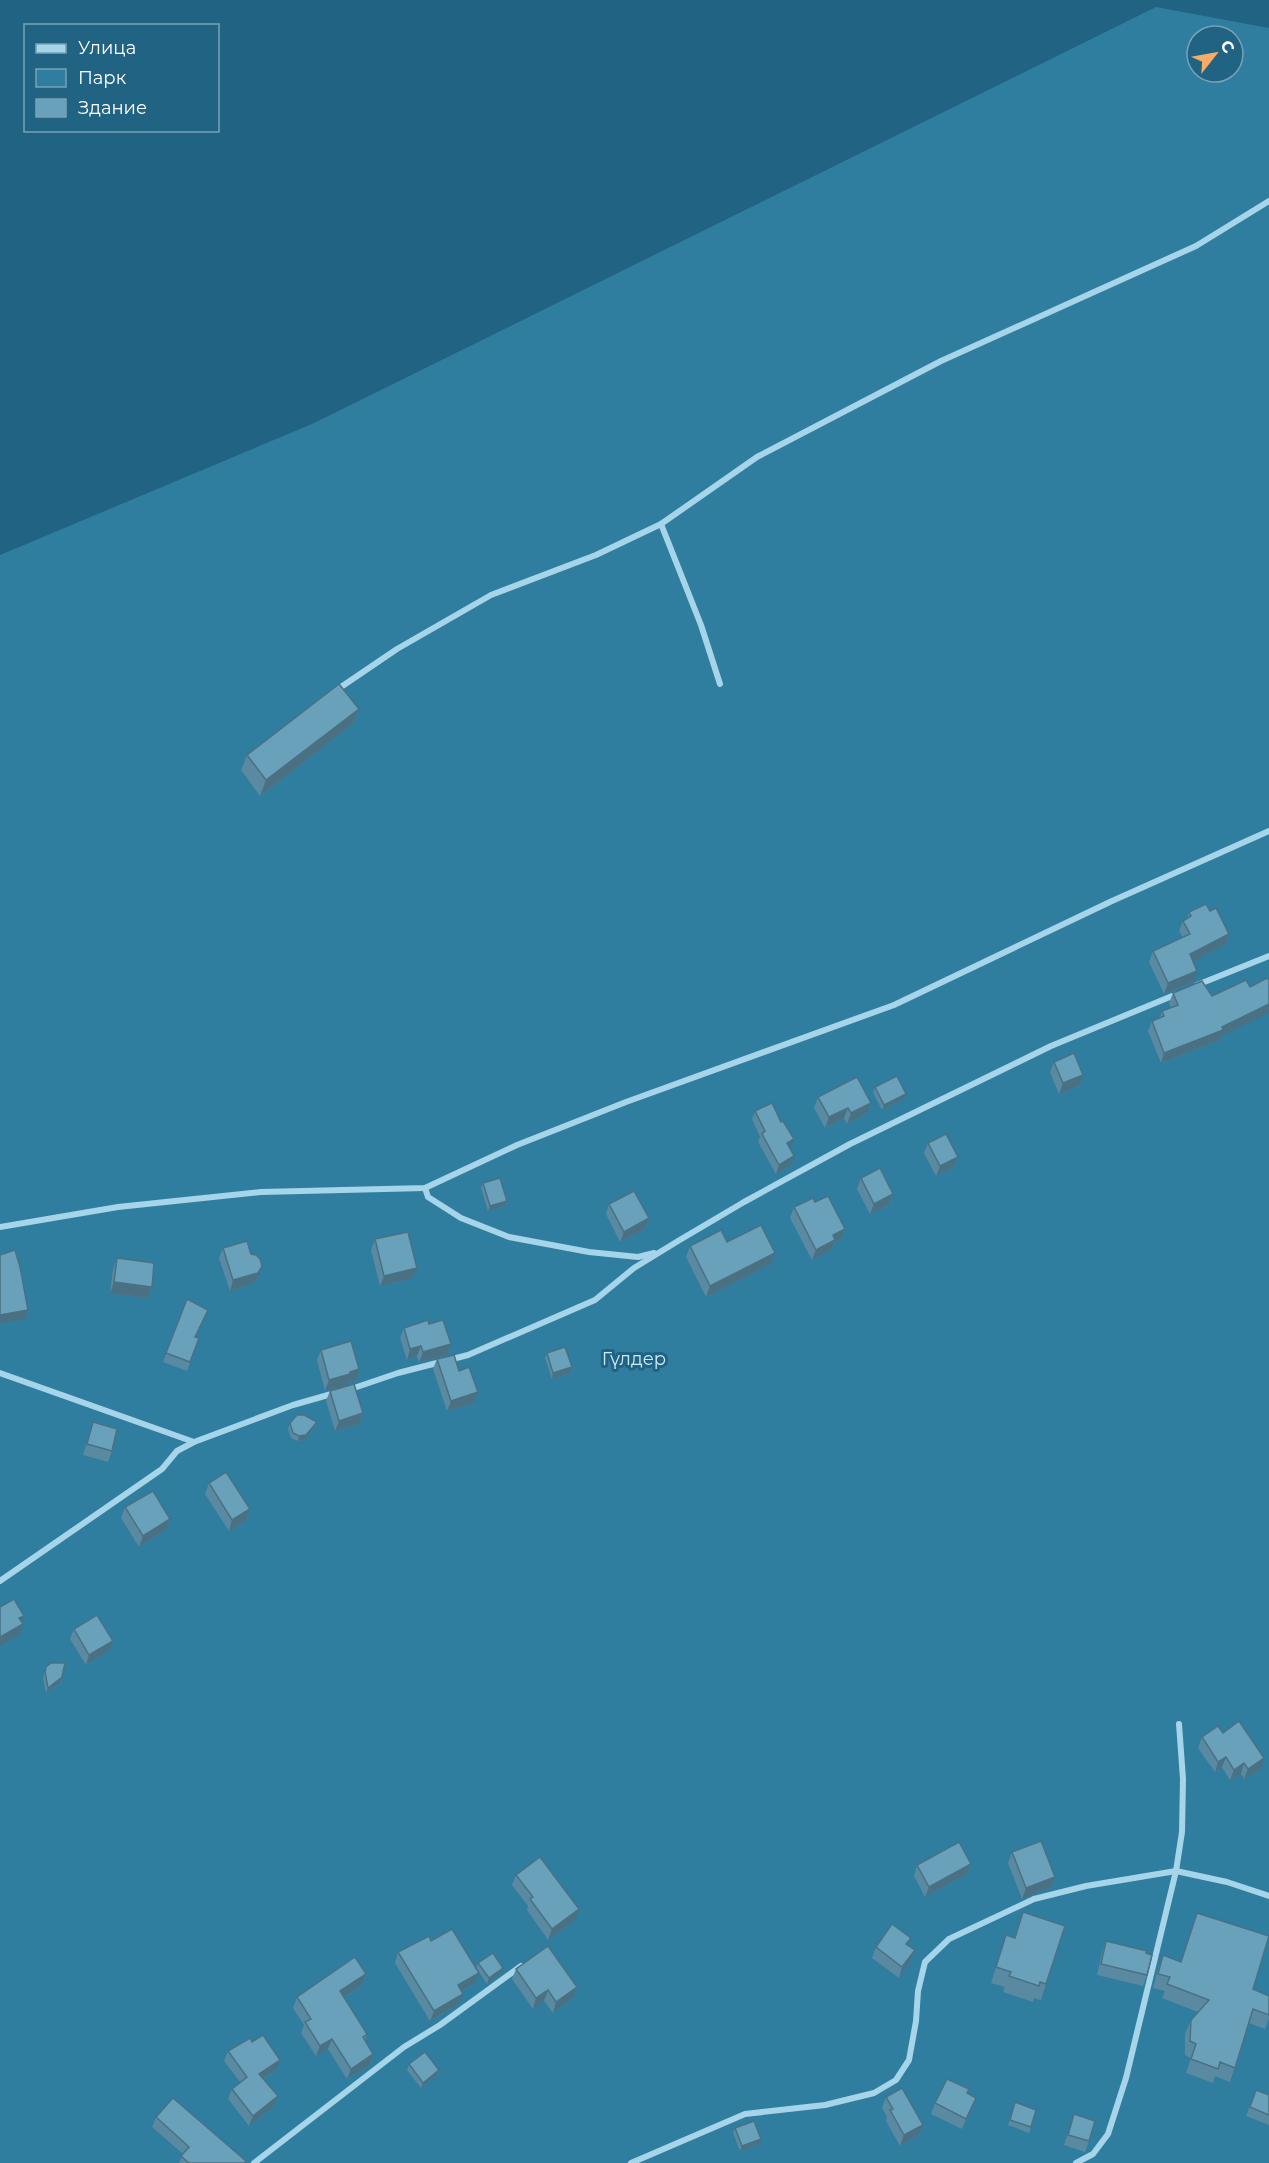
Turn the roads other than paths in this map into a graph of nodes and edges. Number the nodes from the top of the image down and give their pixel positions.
1 (1269, 201) edge
2 (661, 524) junction
3 (720, 684) dead end
4 (338, 689) edge
5 (1269, 831) edge
6 (1269, 956) edge
7 (425, 1188) junction
8 (0, 1227) edge
9 (661, 1252) junction
10 (0, 1373) edge
11 (194, 1442) junction
12 (0, 1581) edge
13 (1179, 1724) dead end
14 (1176, 1871) junction
15 (1269, 1896) edge
16 (526, 1961) edge
17 (254, 2163) edge
18 (631, 2163) edge
19 (1076, 2163) edge

1 - 2 street
2 - 3 street
2 - 4 street
5 - 7 street
6 - 9 street
7 - 8 street
7 - 9 street
9 - 11 street
10 - 11 street
11 - 12 street
13 - 14 street
14 - 15 street
14 - 18 street
14 - 19 street
16 - 17 street

